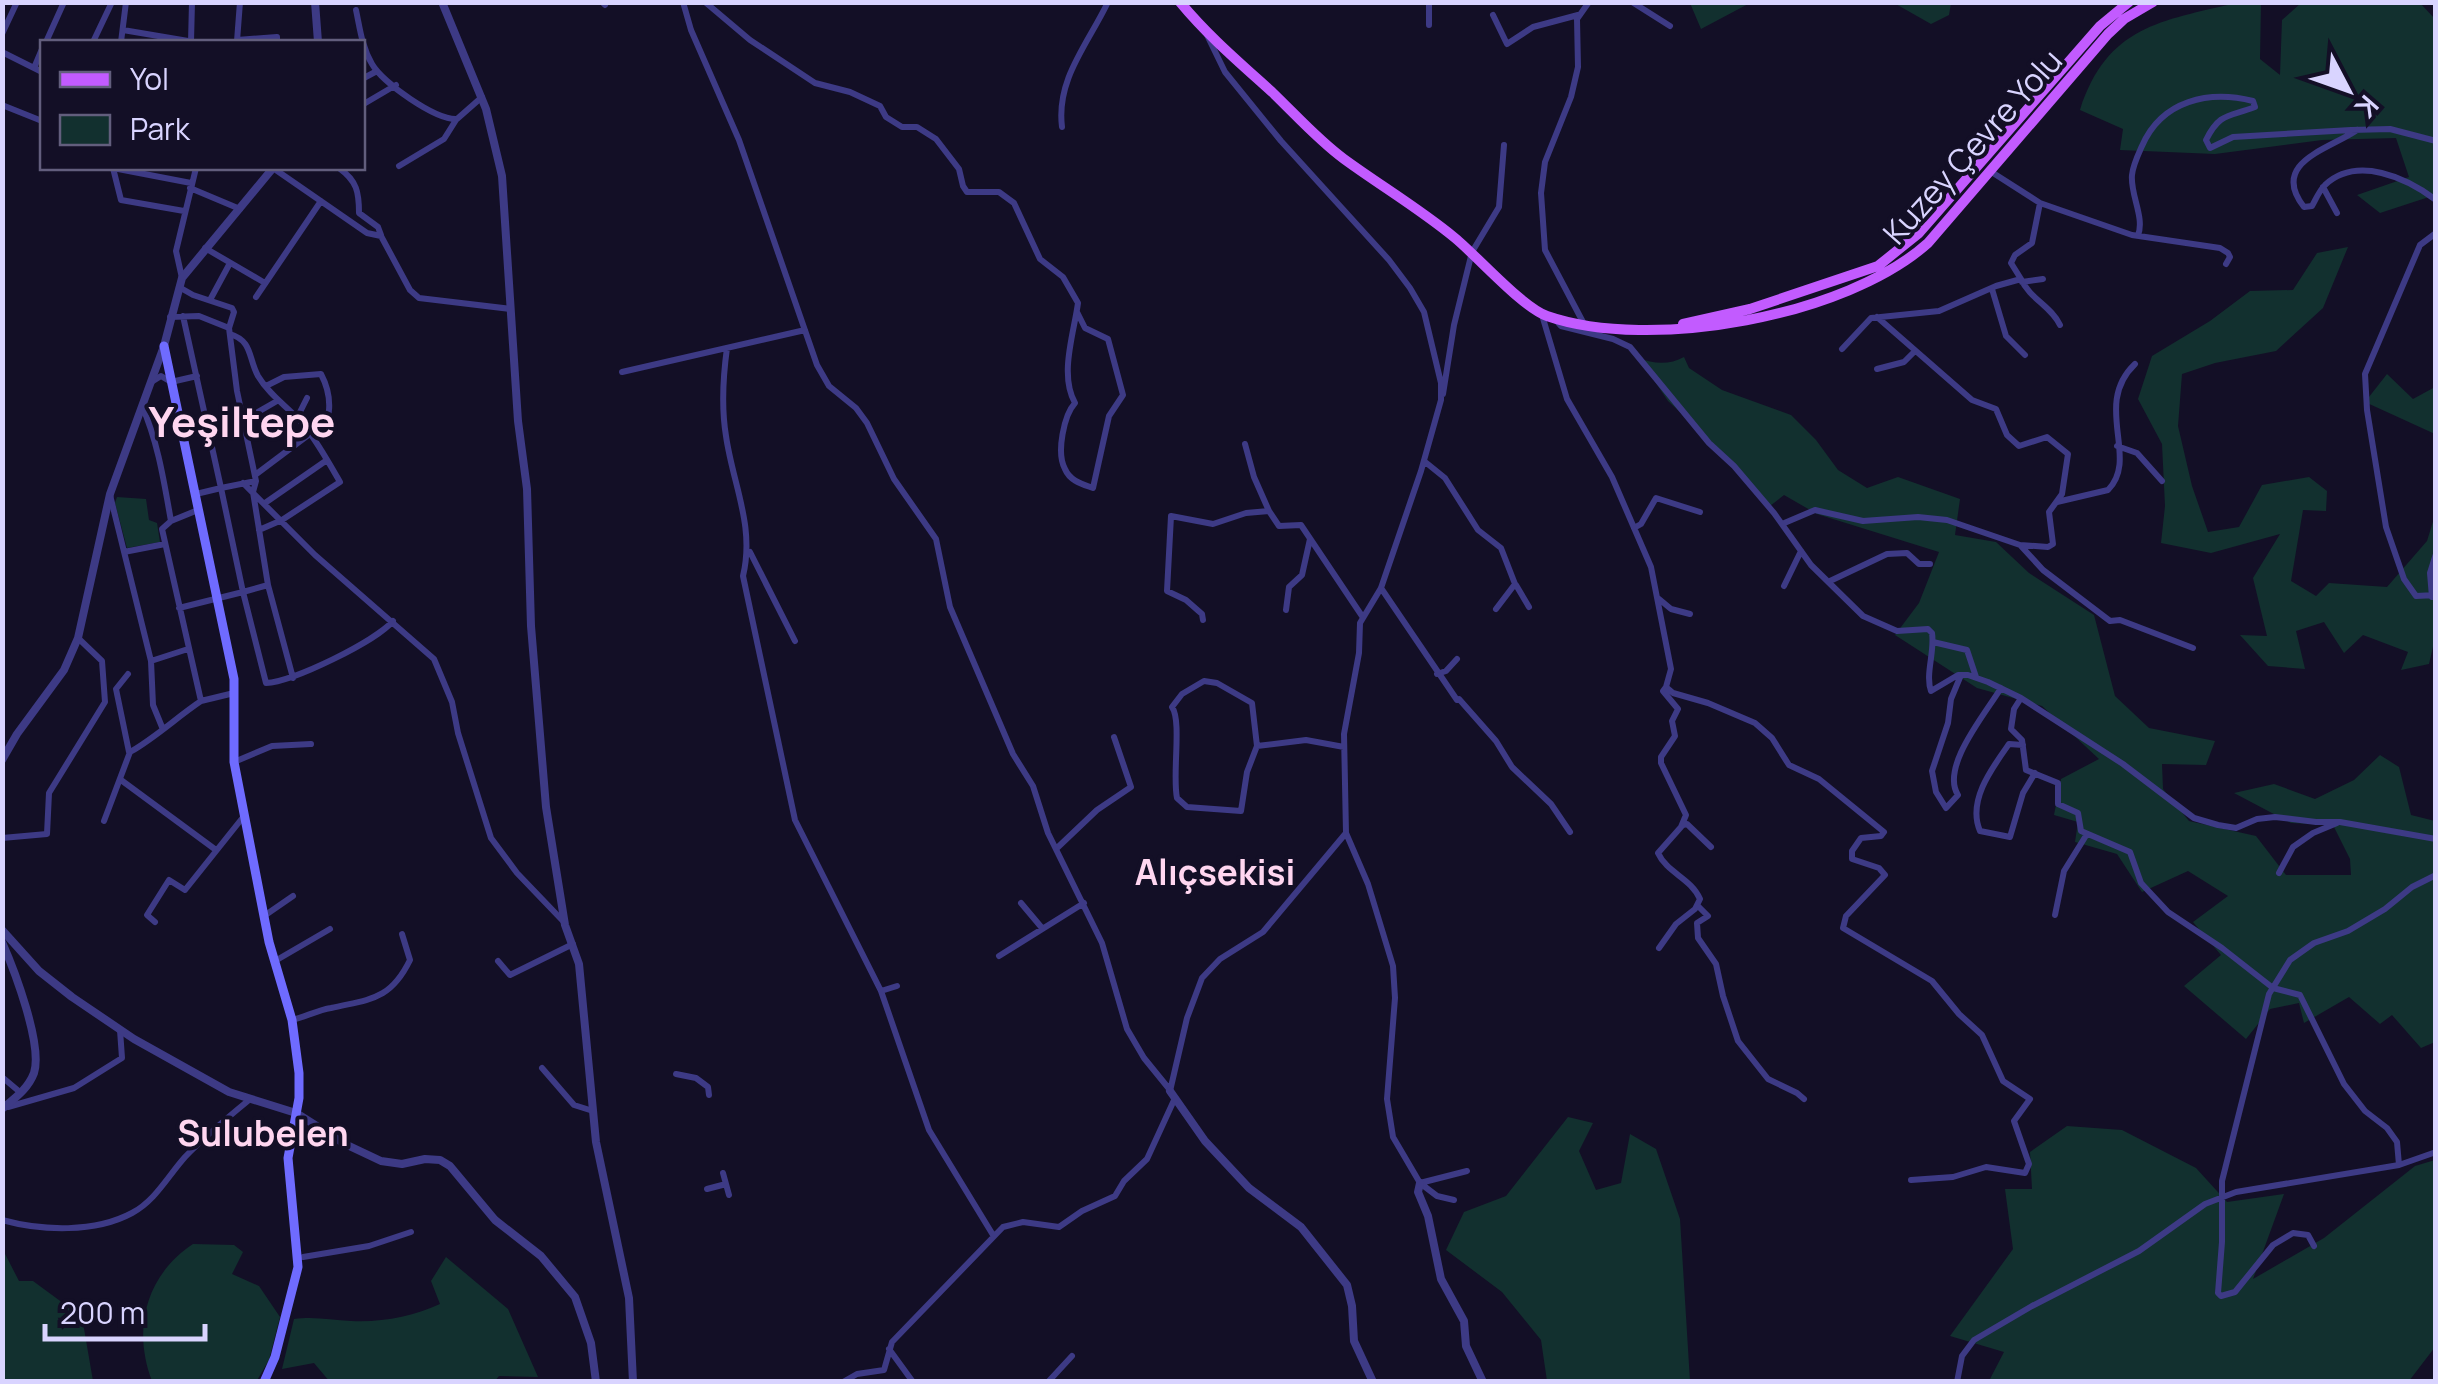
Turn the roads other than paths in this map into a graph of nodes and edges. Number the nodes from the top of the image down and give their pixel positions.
1 (17, 2) edge
2 (64, 2) edge
3 (112, 2) edge
4 (126, 2) edge
5 (192, 2) edge
6 (240, 2) edge
7 (316, 2) edge
8 (442, 2) edge
9 (683, 2) edge
10 (705, 2) edge
11 (1108, 2) edge
12 (1180, 2) edge
13 (1429, 2) edge
14 (1589, 2) edge
15 (1632, 2) edge
16 (2129, 2) edge
17 (2153, 2) edge
18 (356, 10) dead end
19 (1493, 15) dead end
20 (1578, 15) junction
21 (1429, 24) dead end
22 (1670, 26) dead end
23 (123, 30) junction
24 (2, 34) edge
25 (1207, 35) junction
26 (47, 40) edge
27 (94, 40) edge
28 (122, 40) edge
29 (180, 40) edge
30 (192, 40) edge
31 (237, 40) edge
32 (247, 40) edge
33 (277, 40) edge
34 (318, 40) edge
35 (362, 40) edge
36 (2, 52) edge
37 (40, 55) edge
38 (366, 58) edge
39 (34, 68) junction
40 (40, 71) edge
41 (377, 72) junction
42 (365, 78) edge
43 (396, 85) junction
44 (482, 97) junction
45 (365, 103) edge
46 (2, 105) edge
47 (457, 119) junction
48 (40, 120) edge
49 (1062, 127) dead end
50 (2358, 130) junction
51 (2436, 141) edge
52 (1504, 146) dead end
53 (399, 166) dead end
54 (114, 170) edge
55 (122, 170) edge
56 (195, 170) edge
57 (271, 170) edge
58 (276, 170) edge
59 (342, 170) edge
60 (1990, 172) junction
61 (190, 186) junction
62 (2323, 187) junction
63 (321, 200) junction
64 (2436, 200) edge
65 (2040, 203) junction
66 (241, 210) junction
67 (184, 212) junction
68 (2336, 213) dead end
69 (2436, 232) edge
70 (2138, 235) junction
71 (381, 236) junction
72 (206, 248) junction
73 (1472, 252) junction
74 (230, 263) junction
75 (2226, 264) dead end
76 (2043, 278) dead end
77 (2022, 280) junction
78 (180, 282) junction
79 (264, 283) junction
80 (1992, 289) junction
81 (256, 297) dead end
82 (210, 300) junction
83 (511, 309) junction
84 (1076, 312) junction
85 (183, 316) junction
86 (1548, 316) junction
87 (169, 317) junction
88 (1877, 317) junction
89 (1584, 324) junction
90 (2060, 325) dead end
91 (1638, 329) junction
92 (804, 330) junction
93 (229, 331) junction
94 (164, 346) junction
95 (726, 348) junction
96 (1842, 348) dead end
97 (1915, 352) junction
98 (2025, 355) dead end
99 (2135, 364) dead end
100 (1877, 369) dead end
101 (622, 372) dead end
102 (197, 376) junction
103 (171, 382) junction
104 (150, 384) junction
105 (266, 386) junction
106 (306, 398) dead end
107 (1441, 400) junction
108 (277, 401) junction
109 (142, 406) junction
110 (297, 418) junction
111 (244, 420) junction
112 (313, 436) junction
113 (1244, 444) dead end
114 (2117, 446) junction
115 (327, 460) junction
116 (1424, 462) junction
117 (255, 478) junction
118 (2162, 481) dead end
119 (243, 484) junction
120 (221, 488) junction
121 (253, 492) junction
122 (110, 494) junction
123 (195, 494) junction
124 (2056, 503) junction
125 (265, 504) junction
126 (198, 510) junction
127 (1269, 510) junction
128 (1700, 512) dead end
129 (171, 520) junction
130 (282, 520) junction
131 (1782, 524) junction
132 (1634, 528) junction
133 (259, 530) junction
134 (1310, 538) junction
135 (164, 544) junction
136 (2020, 545) junction
137 (750, 550) junction
138 (1801, 550) junction
139 (124, 552) junction
140 (2436, 554) edge
141 (1930, 564) dead end
142 (1830, 581) junction
143 (1515, 584) junction
144 (268, 585) junction
145 (1784, 586) dead end
146 (1381, 588) junction
147 (243, 592) junction
148 (2434, 596) edge
149 (1658, 598) junction
150 (217, 599) junction
151 (179, 608) junction
152 (1529, 608) dead end
153 (1496, 609) dead end
154 (1286, 610) dead end
155 (1690, 614) dead end
156 (1363, 616) junction
157 (1203, 620) dead end
158 (393, 621) junction
159 (78, 638) junction
160 (795, 641) dead end
161 (1934, 642) junction
162 (2193, 648) dead end
163 (189, 649) junction
164 (1457, 659) dead end
165 (151, 660) junction
166 (128, 674) dead end
167 (1438, 674) junction
168 (1960, 675) junction
169 (294, 678) junction
170 (1977, 678) junction
171 (1666, 687) junction
172 (2001, 688) junction
173 (235, 693) junction
174 (2021, 698) junction
175 (201, 701) junction
176 (162, 728) junction
177 (1114, 738) dead end
178 (311, 744) dead end
179 (2023, 745) junction
180 (1257, 746) junction
181 (1344, 747) junction
182 (130, 752) junction
183 (2, 760) edge
184 (234, 762) junction
185 (2035, 774) junction
186 (121, 780) junction
187 (245, 814) junction
188 (104, 821) dead end
189 (2338, 822) junction
190 (1682, 825) junction
191 (1570, 832) dead end
192 (1346, 833) junction
193 (2087, 834) junction
194 (2, 838) edge
195 (2436, 840) edge
196 (1711, 846) dead end
197 (1056, 848) junction
198 (216, 850) junction
199 (2279, 873) dead end
200 (2436, 875) edge
201 (292, 896) dead end
202 (1021, 902) dead end
203 (1084, 903) junction
204 (1698, 906) junction
205 (2055, 915) dead end
206 (264, 916) junction
207 (155, 922) dead end
208 (565, 925) junction
209 (1042, 928) junction
210 (330, 929) dead end
211 (2, 930) edge
212 (402, 934) dead end
213 (2, 942) edge
214 (573, 944) junction
215 (1659, 948) dead end
216 (999, 956) dead end
217 (276, 961) junction
218 (498, 961) dead end
219 (897, 986) dead end
220 (2273, 988) junction
221 (881, 990) junction
222 (293, 1024) junction
223 (120, 1030) junction
224 (542, 1068) dead end
225 (676, 1074) dead end
226 (2, 1077) edge
227 (21, 1092) junction
228 (710, 1095) dead end
229 (1173, 1095) junction
230 (1804, 1099) dead end
231 (249, 1100) junction
232 (3, 1108) edge
233 (593, 1111) junction
234 (298, 1114) junction
235 (2436, 1152) edge
236 (2398, 1165) junction
237 (1467, 1171) dead end
238 (723, 1173) dead end
239 (1911, 1180) dead end
240 (1420, 1183) junction
241 (726, 1184) junction
242 (706, 1189) dead end
243 (730, 1195) dead end
244 (2220, 1198) junction
245 (1454, 1200) dead end
246 (2, 1220) edge
247 (411, 1232) dead end
248 (993, 1235) junction
249 (2314, 1246) dead end
250 (303, 1257) junction
251 (289, 1314) junction
252 (888, 1348) junction
253 (1072, 1356) dead end
254 (875, 1374) junction
255 (884, 1381) edge
256 (266, 1382) edge
257 (596, 1382) edge
258 (633, 1382) edge
259 (843, 1382) edge
260 (912, 1382) edge
261 (1048, 1382) edge
262 (1373, 1382) edge
263 (1483, 1382) edge
264 (1957, 1382) edge

1 - 24 street
2 - 26 street
3 - 27 street
4 - 23 street
5 - 30 street
6 - 31 street
7 - 34 street
8 - 44 street
9 - 92 street
10 - 84 street
11 - 49 street
12 - 25 main road
13 - 21 street
14 - 20 street
15 - 22 street
16 - 91 main road, Kuzey Çevre Yolu
17 - 60 main road, Kuzey Çevre Yolu
18 - 35 street
19 - 20 street
20 - 89 street
23 - 28 street
23 - 29 street
25 - 73 main road
25 - 107 street
32 - 33 street
36 - 39 street
37 - 39 street
38 - 41 street
39 - 40 street
41 - 42 street
41 - 43 street
43 - 45 street
43 - 47 street
44 - 47 street
44 - 83 street
46 - 48 street
47 - 53 street
50 - 51 street
50 - 62 street
50 - 70 street
52 - 73 street
54 - 67 street
55 - 61 street
56 - 61 street
57 - 66 street
58 - 63 street
59 - 71 street
60 - 65 street
60 - 91 main road, Kuzey Çevre Yolu
61 - 66 street
61 - 67 street
62 - 64 street
62 - 68 street
63 - 71 street
63 - 79 street
65 - 70 street
65 - 77 street
66 - 72 street
67 - 78 street
69 - 148 street
70 - 75 street
71 - 83 street
72 - 74 street
72 - 78 street
73 - 86 main road
73 - 107 street
74 - 79 street
74 - 82 street
76 - 77 street
77 - 80 street
77 - 90 street
78 - 82 street
78 - 87 street
79 - 81 street
80 - 88 street
80 - 98 street
82 - 93 street
83 - 208 street
84 - 84 street
85 - 87 street
85 - 93 street
85 - 102 street
86 - 89 main road, Kuzey Çevre Yolu
86 - 131 street
86 - 132 street
87 - 94 street
88 - 96 street
88 - 97 street
89 - 91 main road, Kuzey Çevre Yolu
92 - 95 street
92 - 197 street
93 - 105 street
93 - 111 street
94 - 103 main road
94 - 104 street
95 - 101 street
95 - 137 street
97 - 100 street
97 - 124 street
99 - 114 street
102 - 103 street
102 - 120 street
103 - 104 street
103 - 123 main road
104 - 109 street
105 - 108 street
105 - 112 street
106 - 110 street
107 - 116 street
108 - 110 street
108 - 111 street
109 - 122 street
109 - 129 street
110 - 112 street
111 - 117 street
112 - 115 street
112 - 117 street
113 - 127 street
114 - 118 street
114 - 124 street
115 - 125 street
115 - 130 street
116 - 143 street
116 - 146 street
117 - 119 street
117 - 121 street
119 - 120 street
119 - 121 street
120 - 123 street
120 - 147 street
121 - 125 street
121 - 133 street
122 - 139 street
122 - 159 street
123 - 126 main road
124 - 136 street
125 - 130 street
126 - 129 street
126 - 150 main road
127 - 134 street
127 - 157 street
128 - 132 street
129 - 135 street
130 - 133 street
130 - 158 street
131 - 136 street
131 - 138 street
132 - 149 street
133 - 144 street
134 - 154 street
134 - 156 street
135 - 139 street
135 - 151 street
136 - 162 street
137 - 160 street
137 - 221 street
138 - 142 street
138 - 145 street
139 - 165 street
140 - 148 street
141 - 142 street
142 - 161 street
143 - 152 street
143 - 153 street
144 - 147 street
144 - 169 street
146 - 156 street
146 - 167 street
147 - 150 street
147 - 169 street
149 - 155 street
149 - 171 street
150 - 151 street
150 - 173 main road
151 - 163 street
156 - 181 street
158 - 169 street
158 - 208 street
159 - 183 street
159 - 194 street
161 - 168 street
161 - 170 street
163 - 165 street
163 - 175 street
164 - 167 street
165 - 176 street
166 - 182 street
167 - 191 street
168 - 170 street
168 - 172 street
170 - 172 street
171 - 190 street
171 - 239 street
172 - 174 street
173 - 175 street
173 - 184 main road
174 - 179 street
174 - 189 street
175 - 176 street
176 - 182 street
177 - 197 street
178 - 184 street
179 - 185 street
179 - 185 street
180 - 180 street
180 - 181 street
181 - 192 street
182 - 186 street
184 - 187 main road
185 - 193 street
186 - 188 street
186 - 198 street
187 - 198 street
187 - 206 main road
189 - 195 street
189 - 199 street
190 - 196 street
190 - 204 street
192 - 229 street
192 - 240 street
193 - 205 street
193 - 220 street
197 - 203 street
198 - 207 street
200 - 220 street
201 - 206 street
202 - 209 street
203 - 209 street
203 - 229 street
204 - 215 street
204 - 230 street
206 - 217 main road
208 - 214 street
209 - 216 street
210 - 217 street
211 - 223 street
212 - 222 street
213 - 227 street
214 - 218 street
214 - 233 street
217 - 222 main road
219 - 221 street
220 - 236 street
220 - 244 street
221 - 248 street
222 - 234 main road
223 - 231 street
223 - 232 street
224 - 233 street
225 - 228 street
226 - 227 street
227 - 232 street
229 - 248 street
229 - 262 street
231 - 234 street
231 - 246 street
233 - 258 street
234 - 250 main road
234 - 251 main road
234 - 257 street
235 - 236 street
236 - 244 street
237 - 240 street
238 - 241 street
240 - 245 street
240 - 263 street
241 - 242 street
241 - 243 street
244 - 249 street
244 - 264 street
247 - 250 street
248 - 252 street
250 - 251 main road
251 - 256 main road
252 - 254 street
252 - 260 street
253 - 261 street
254 - 255 street
254 - 259 street

